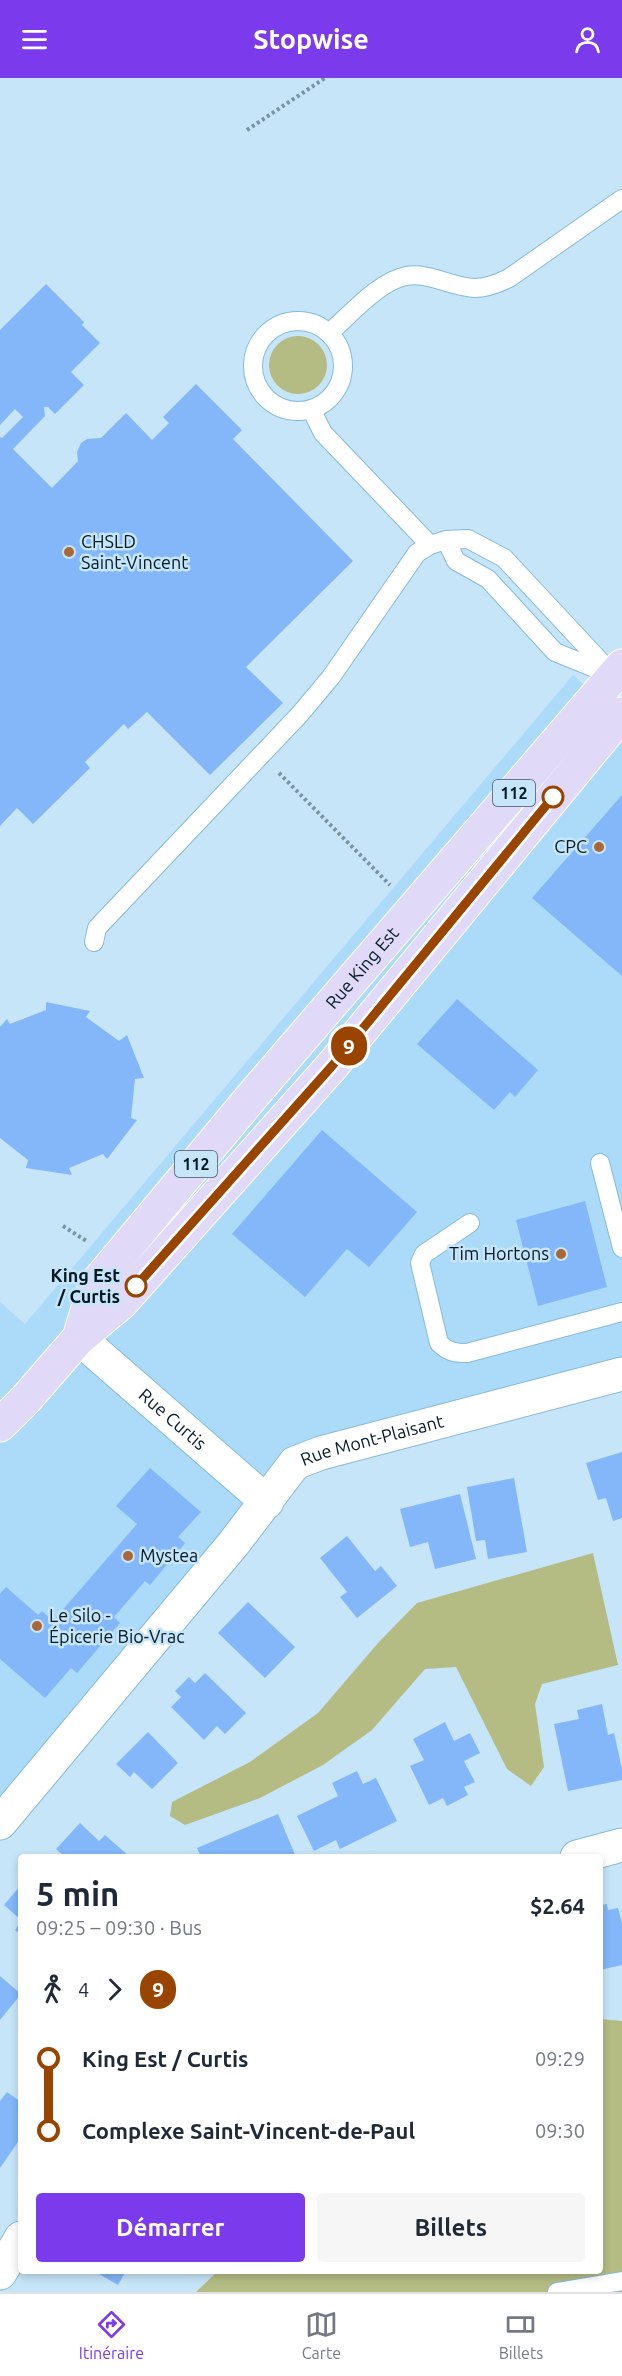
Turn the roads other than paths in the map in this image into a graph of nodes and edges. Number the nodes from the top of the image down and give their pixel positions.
1 (622, 199) edge
2 (329, 333) junction
3 (311, 409) junction
4 (438, 543) junction
5 (619, 675) edge
6 (622, 714) edge
7 (94, 942) dead end
8 (600, 1163) dead end
9 (470, 1223) dead end
10 (622, 1248) edge
11 (622, 1312) edge
12 (79, 1338) junction
13 (622, 1374) edge
14 (0, 1425) edge
15 (267, 1502) junction
16 (0, 1823) edge
17 (622, 1845) edge
18 (588, 1854) edge
19 (18, 2243) edge
20 (0, 2273) edge
21 (622, 2281) edge
22 (557, 2292) edge

1 - 2 lane
2 - 3 lane
2 - 3 lane
3 - 4 lane
4 - 5 lane
4 - 5 lane
4 - 7 lane
5 - 12 main road, Rue King Est / 112
6 - 12 main road, Rue King Est / 112
8 - 10 lane
9 - 11 lane
12 - 14 main road, Rue King Est / 112
12 - 15 street, Rue Curtis
13 - 15 street, Rue Mont-Plaisant
15 - 16 street, Rue Mont-Plaisant
17 - 18 street
19 - 20 street
21 - 22 lane

